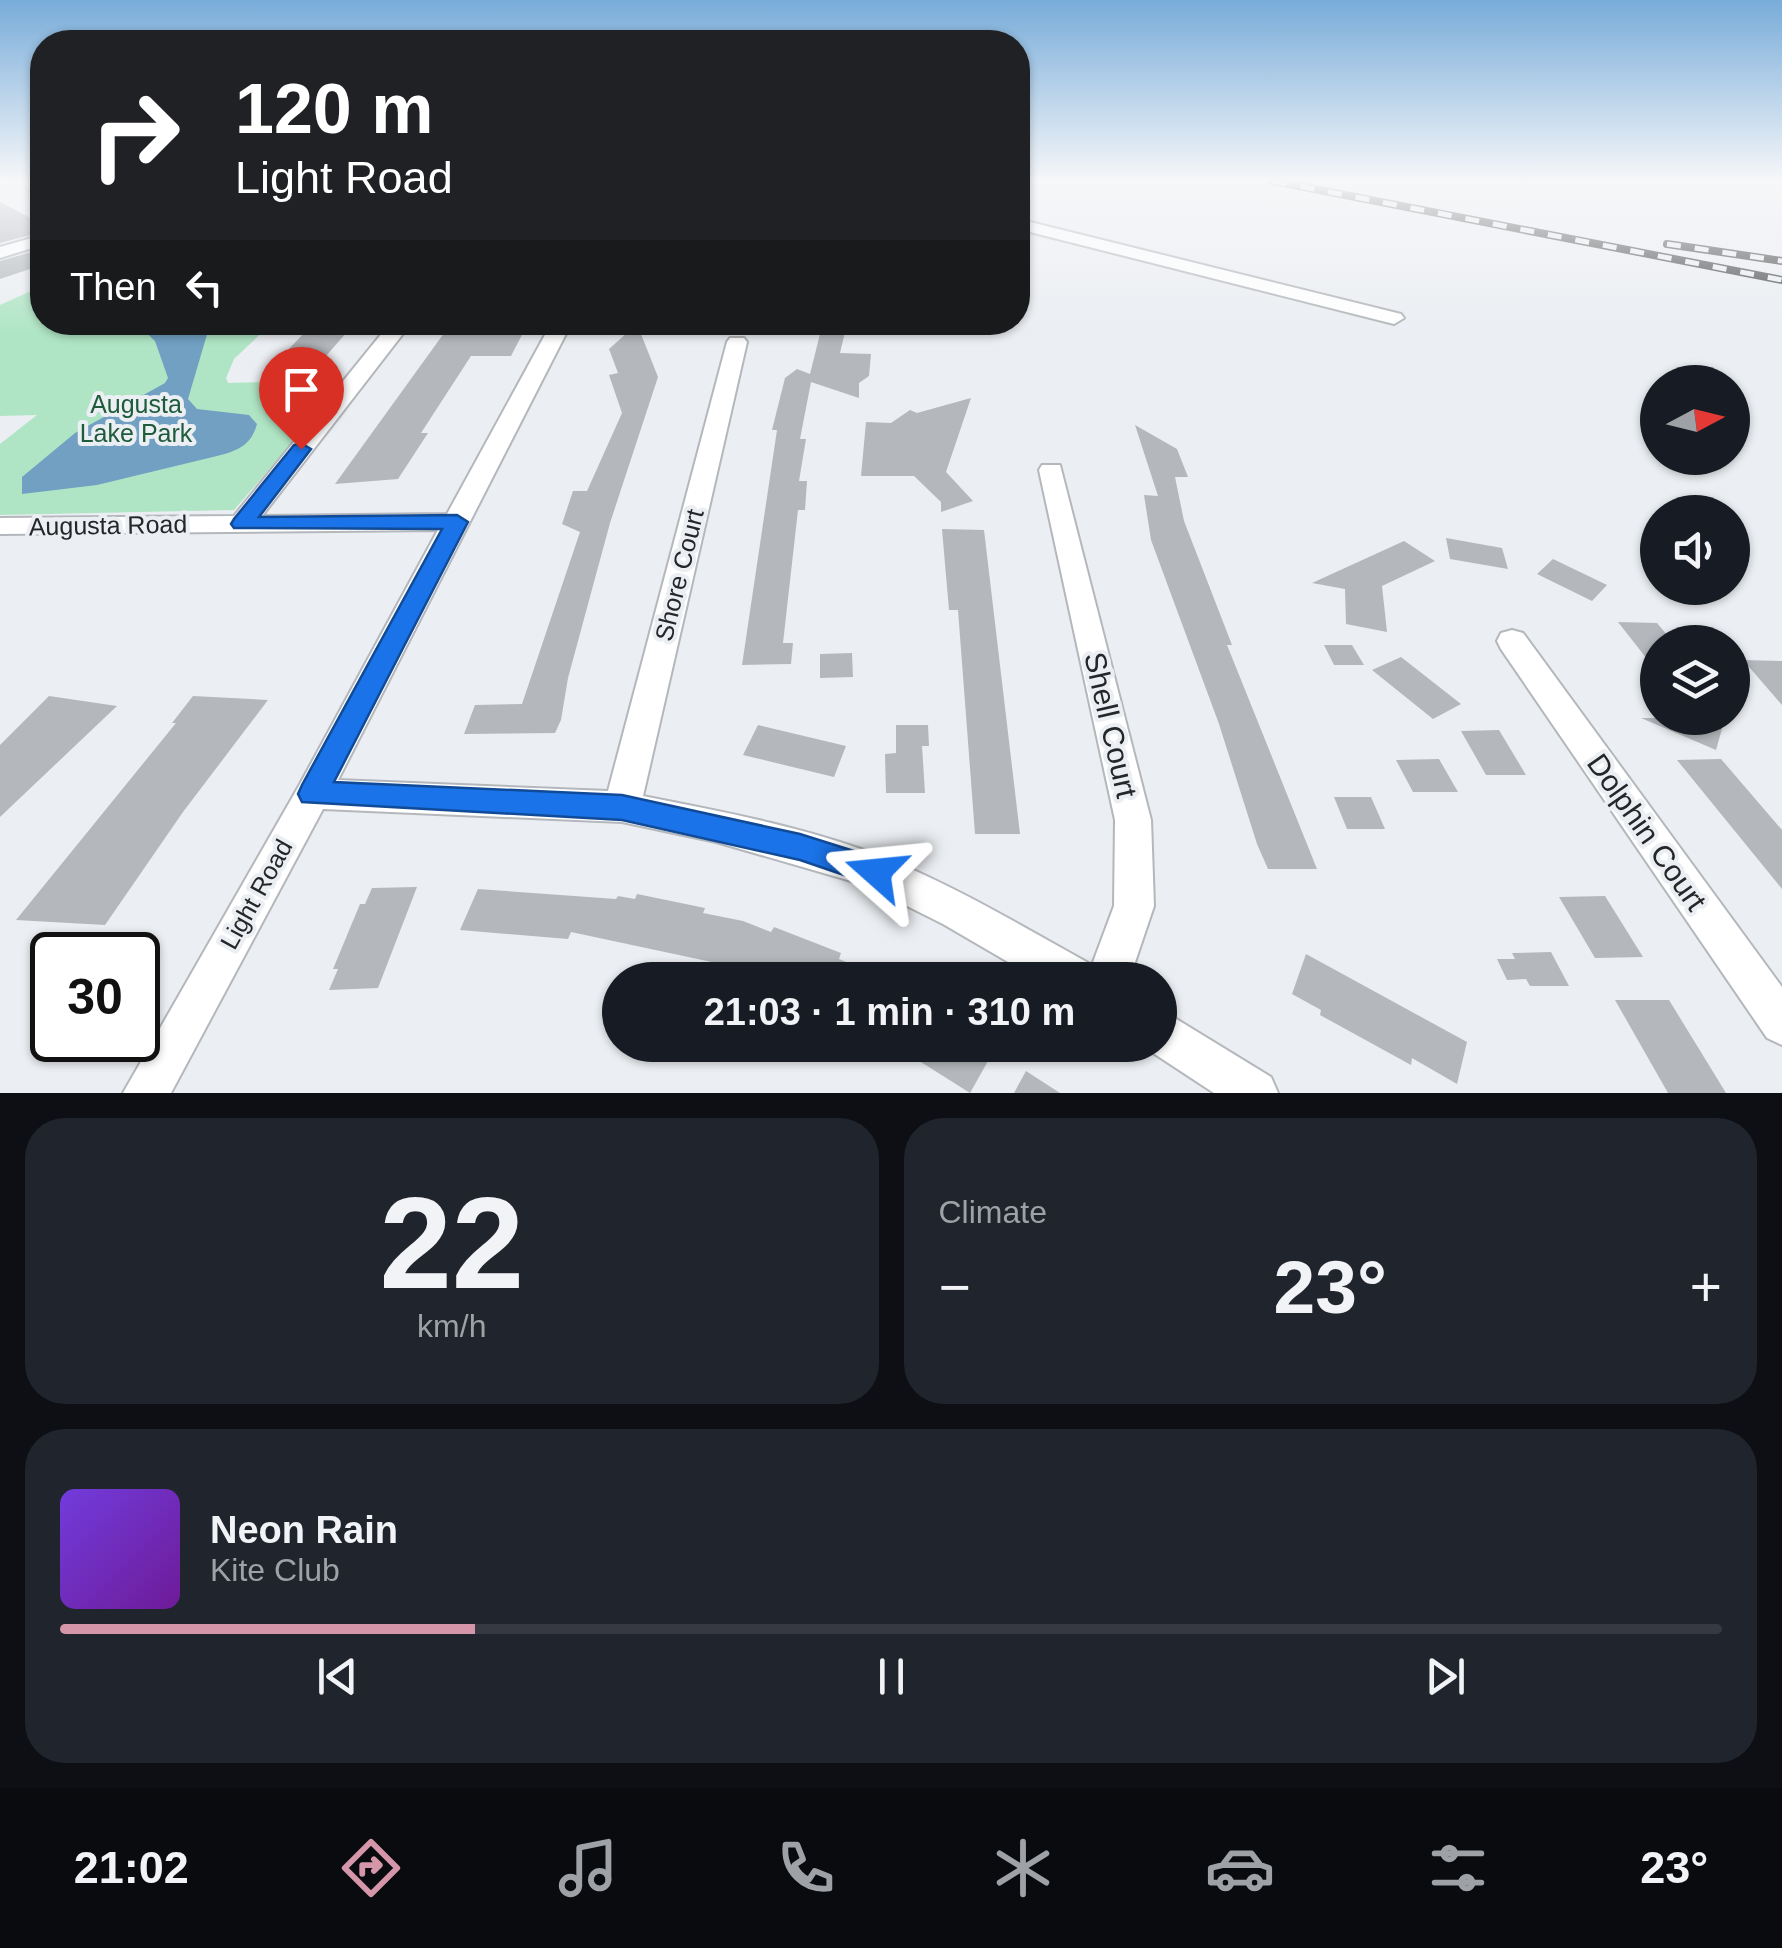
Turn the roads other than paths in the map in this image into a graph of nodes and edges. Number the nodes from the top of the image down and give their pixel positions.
1 (1050, 232) edge
2 (30, 244) edge
3 (0, 253) edge
4 (1394, 318) dead end
5 (392, 335) edge
6 (555, 335) edge
7 (737, 342) dead end
8 (1051, 470) dead end
9 (457, 522) junction
10 (242, 524) junction
11 (0, 526) edge
12 (1512, 641) dead end
13 (313, 794) junction
14 (622, 807) junction
15 (1047, 962) edge
16 (1114, 962) edge
17 (1782, 1023) edge
18 (1177, 1042) edge
19 (146, 1093) edge
20 (1254, 1093) edge

1 - 4 street
2 - 3 street
5 - 10 street
6 - 9 street, Light Road
7 - 14 street, Shore Court
8 - 16 street, Shell Court
9 - 10 street, Augusta Road
9 - 13 street, Light Road
10 - 11 street, Augusta Road
12 - 17 street, Dolphin Court
13 - 14 street
13 - 19 street, Light Road
14 - 15 street
18 - 20 street

